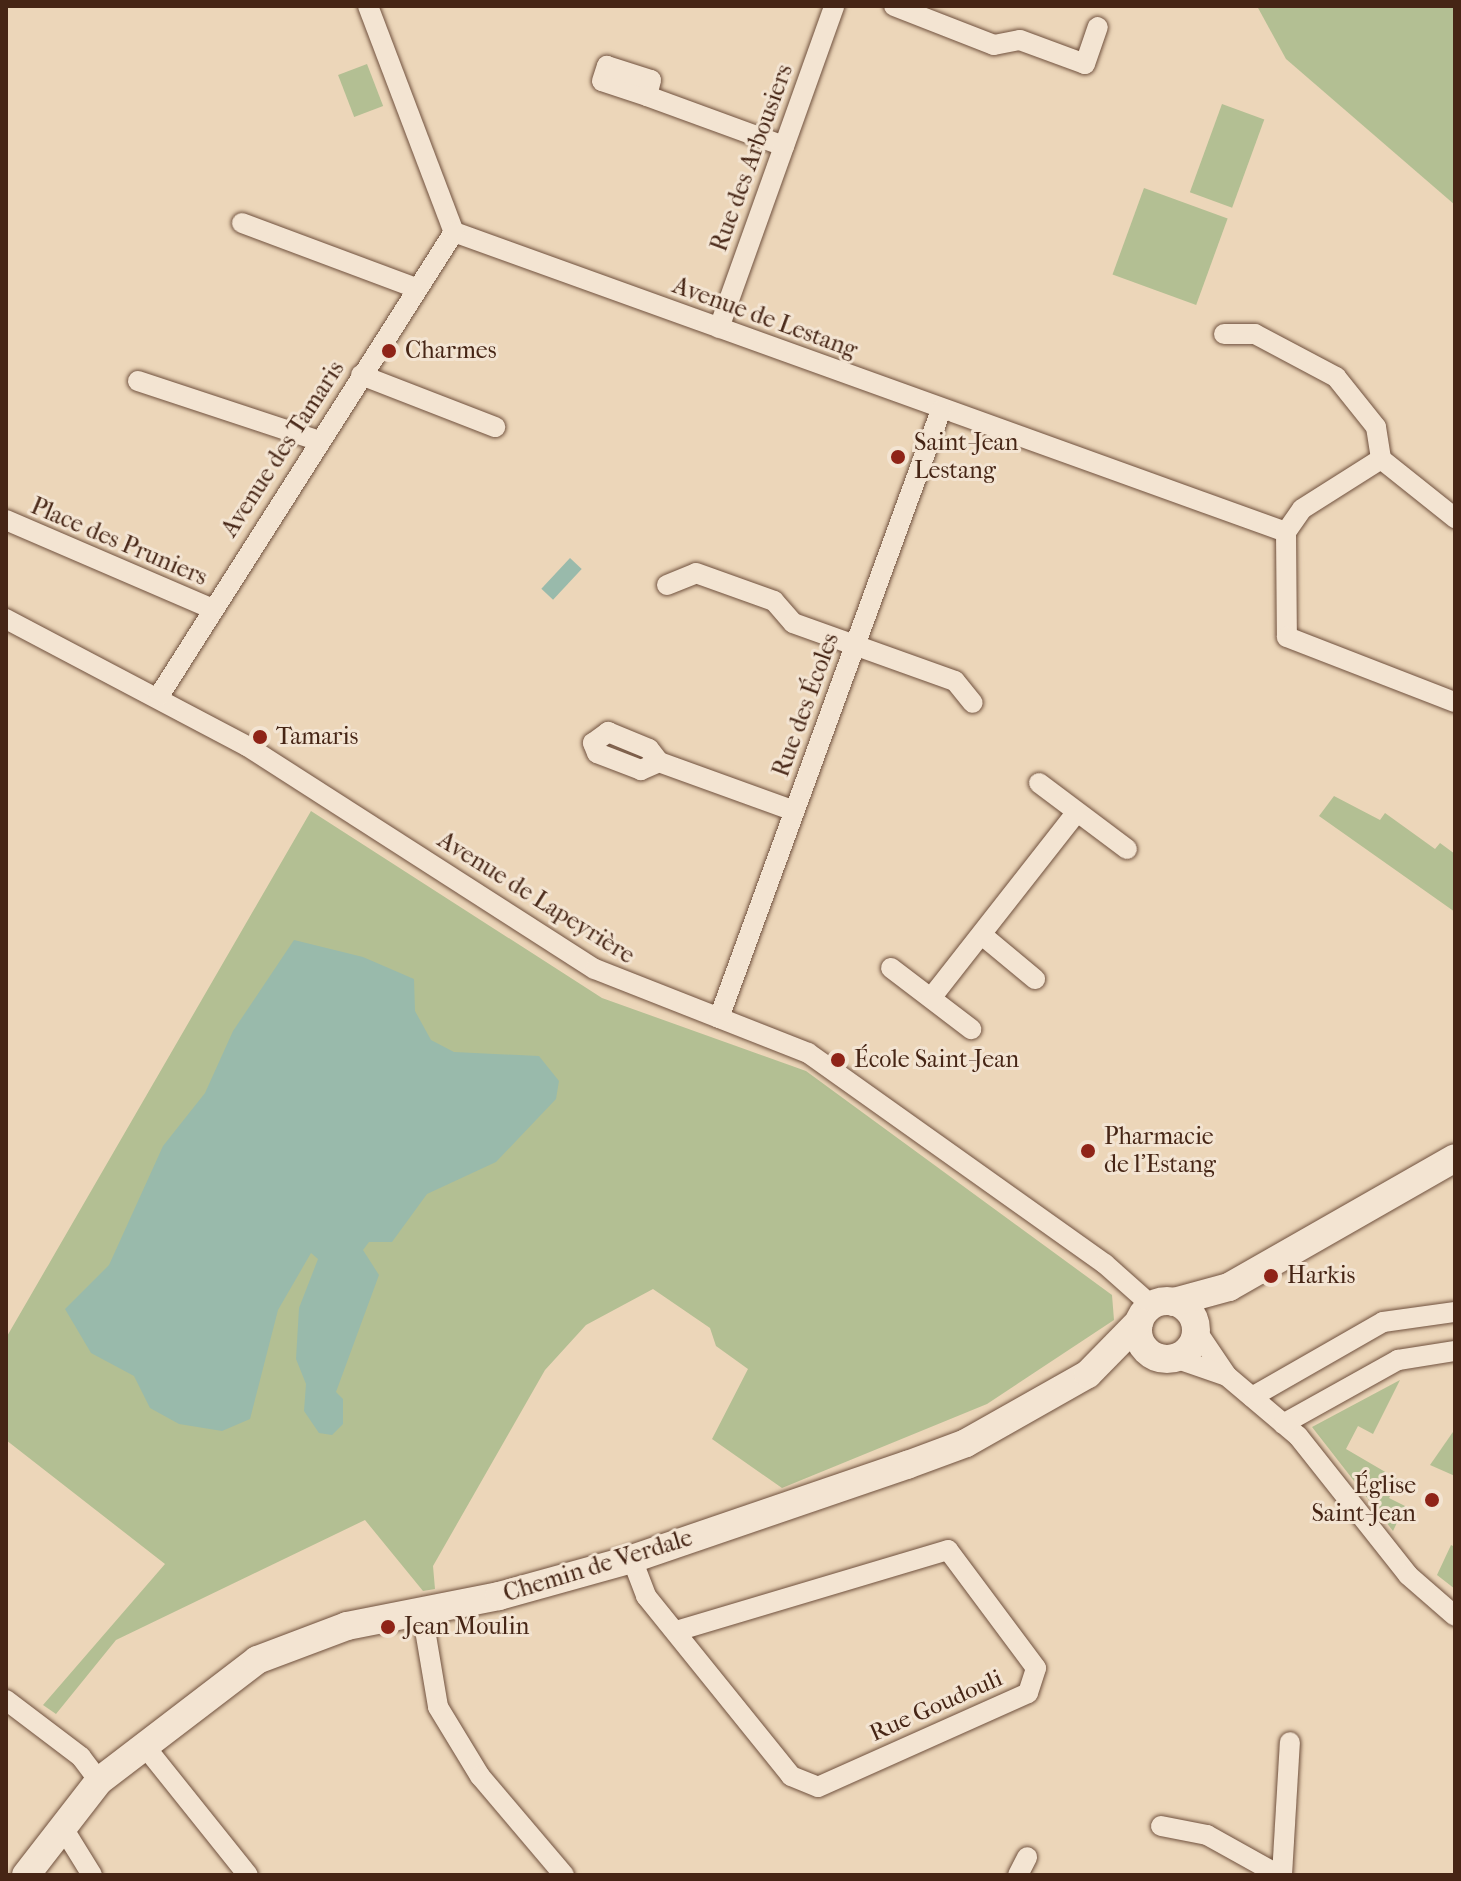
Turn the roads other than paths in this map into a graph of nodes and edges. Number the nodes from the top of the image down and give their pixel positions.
1 (368, 6) edge
2 (834, 6) edge
3 (894, 6) edge
4 (1098, 27) dead end
5 (647, 96) dead end
6 (784, 146) junction
7 (242, 223) dead end
8 (454, 232) junction
9 (416, 288) junction
10 (719, 328) junction
11 (1224, 334) dead end
12 (361, 375) junction
13 (138, 381) dead end
14 (941, 410) junction
15 (495, 427) dead end
16 (316, 440) junction
17 (1381, 459) junction
18 (1455, 518) edge
19 (6, 520) edge
20 (1286, 532) junction
21 (667, 585) dead end
22 (213, 609) junction
23 (6, 619) edge
24 (856, 645) junction
25 (159, 696) junction
26 (1455, 702) edge
27 (973, 703) dead end
28 (659, 762) dead end
29 (1039, 783) dead end
30 (794, 811) junction
31 (1077, 812) junction
32 (1127, 849) dead end
33 (982, 935) junction
34 (891, 968) dead end
35 (1035, 979) dead end
36 (931, 998) junction
37 (719, 1018) junction
38 (971, 1029) dead end
39 (1455, 1158) edge
40 (1229, 1287) junction
41 (1154, 1310) junction
42 (1455, 1312) edge
43 (1196, 1328) junction
44 (1455, 1351) edge
45 (1163, 1356) junction
46 (1088, 1374) junction
47 (1227, 1376) junction
48 (1252, 1397) junction
49 (1283, 1424) junction
50 (632, 1559) junction
51 (422, 1612) junction
52 (1455, 1616) edge
53 (677, 1631) junction
54 (6, 1700) edge
55 (1290, 1742) dead end
56 (147, 1749) junction
57 (99, 1781) junction
58 (1161, 1826) dead end
59 (63, 1828) junction
60 (26, 1875) edge
61 (92, 1875) edge
62 (248, 1875) edge
63 (564, 1875) edge
64 (1281, 1875) edge

1 - 8 street
2 - 6 street, Rue des Arbousiers
3 - 4 street
5 - 6 street
6 - 10 street, Rue des Arbousiers
7 - 9 street
8 - 9 street, Avenue des Tamaris
8 - 10 street, Avenue de Lestang
9 - 12 street, Avenue des Tamaris
10 - 14 street, Avenue de Lestang
11 - 17 street
12 - 15 street
12 - 16 street, Avenue des Tamaris
13 - 16 street
14 - 20 street, Avenue de Lestang
14 - 24 street, Rue des Écoles
16 - 22 street, Avenue des Tamaris
17 - 18 street
17 - 20 street
19 - 22 street, Place des Pruniers
20 - 26 street
21 - 24 street
22 - 25 street, Avenue des Tamaris
23 - 25 street, Avenue de Lapeyrière
24 - 27 street
24 - 30 street, Rue des Écoles
25 - 37 street, Avenue de Lapeyrière
28 - 30 street
29 - 31 street
30 - 37 street, Rue des Écoles
31 - 32 street
31 - 33 street
33 - 35 street
33 - 36 street
34 - 36 street
36 - 38 street
37 - 41 street, Avenue de Lapeyrière
39 - 40 street
40 - 41 street
40 - 43 street
41 - 43 street
41 - 45 street
41 - 46 street, Chemin de Verdale
42 - 48 street
43 - 45 street
43 - 47 street
44 - 49 street
45 - 46 street, Chemin de Verdale
45 - 47 street
46 - 50 street, Chemin de Verdale
47 - 48 street
48 - 49 street
49 - 52 street
50 - 51 street, Chemin de Verdale
50 - 53 street, Rue Goudouli
51 - 56 street, Chemin de Verdale
51 - 63 street
53 - 53 street, Rue Goudouli
54 - 57 street
55 - 64 street
56 - 57 street, Chemin de Verdale
56 - 62 street
57 - 59 street, Chemin de Verdale
58 - 64 street
59 - 60 street, Chemin de Verdale
59 - 61 street

